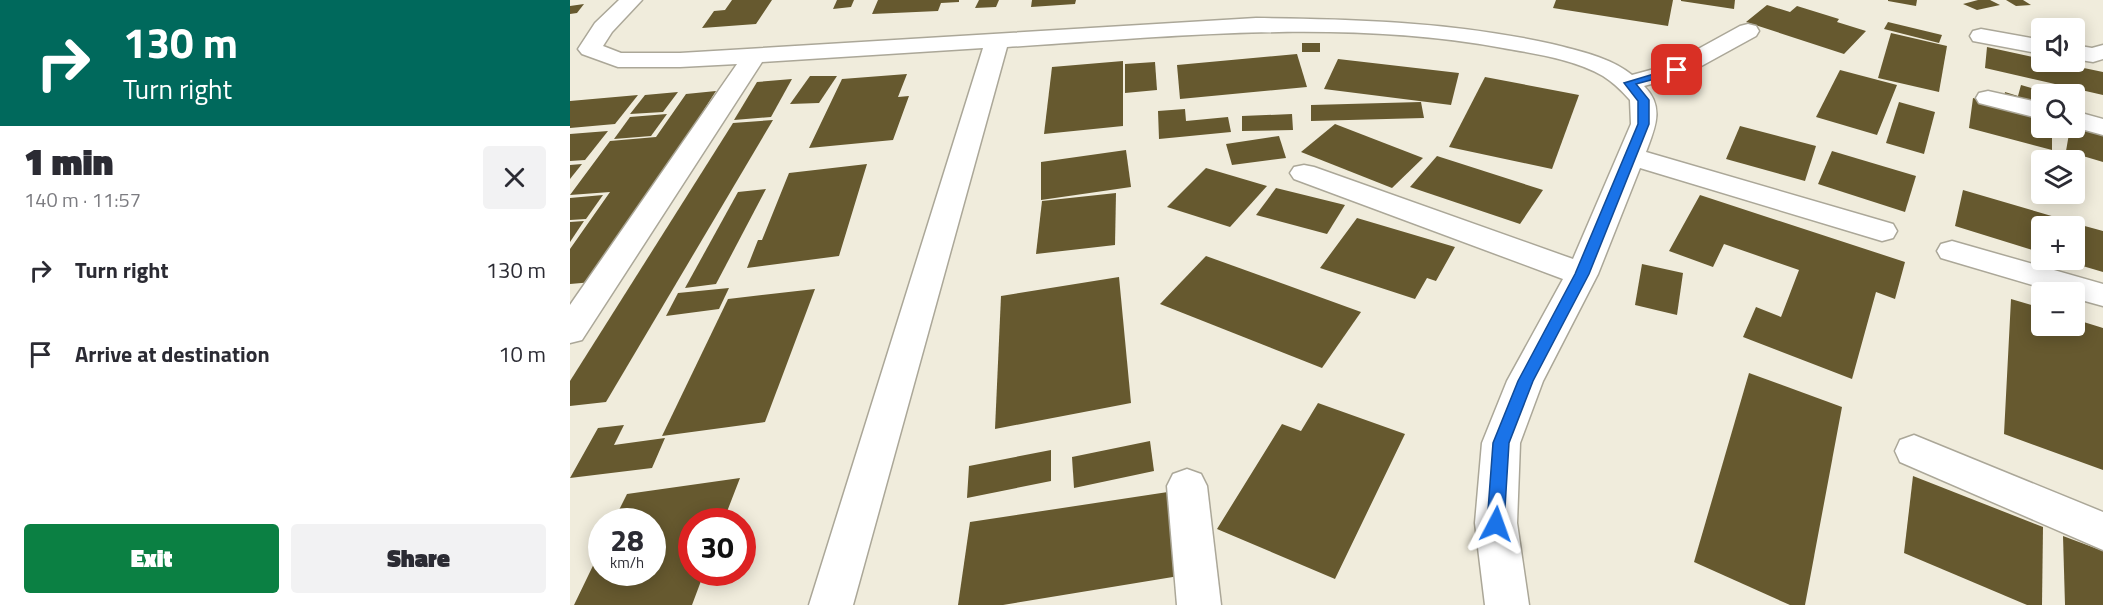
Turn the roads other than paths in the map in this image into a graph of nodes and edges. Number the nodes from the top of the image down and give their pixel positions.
1 (632, 0) edge
2 (1748, 32) dead end
3 (1981, 36) dead end
4 (997, 41) junction
5 (2031, 45) edge
6 (2103, 52) edge
7 (2085, 54) edge
8 (754, 56) junction
9 (1629, 83) junction
10 (1988, 98) dead end
11 (2031, 108) edge
12 (2085, 123) edge
13 (2103, 127) edge
14 (1630, 156) junction
15 (1304, 172) dead end
16 (1882, 231) dead end
17 (1952, 251) dead end
18 (1582, 274) junction
19 (2103, 295) edge
20 (570, 331) edge
21 (1914, 451) dead end
22 (1187, 486) dead end
23 (2103, 531) edge
24 (831, 605) edge
25 (1199, 605) edge
26 (1507, 605) edge

1 - 8 street
2 - 9 street
3 - 5 street
4 - 8 street
4 - 9 street
4 - 24 street
6 - 7 street
8 - 20 street
9 - 14 street
10 - 11 street
12 - 13 street
14 - 16 street
14 - 18 street
15 - 18 street
17 - 19 street
18 - 26 street
21 - 23 street
22 - 25 street

